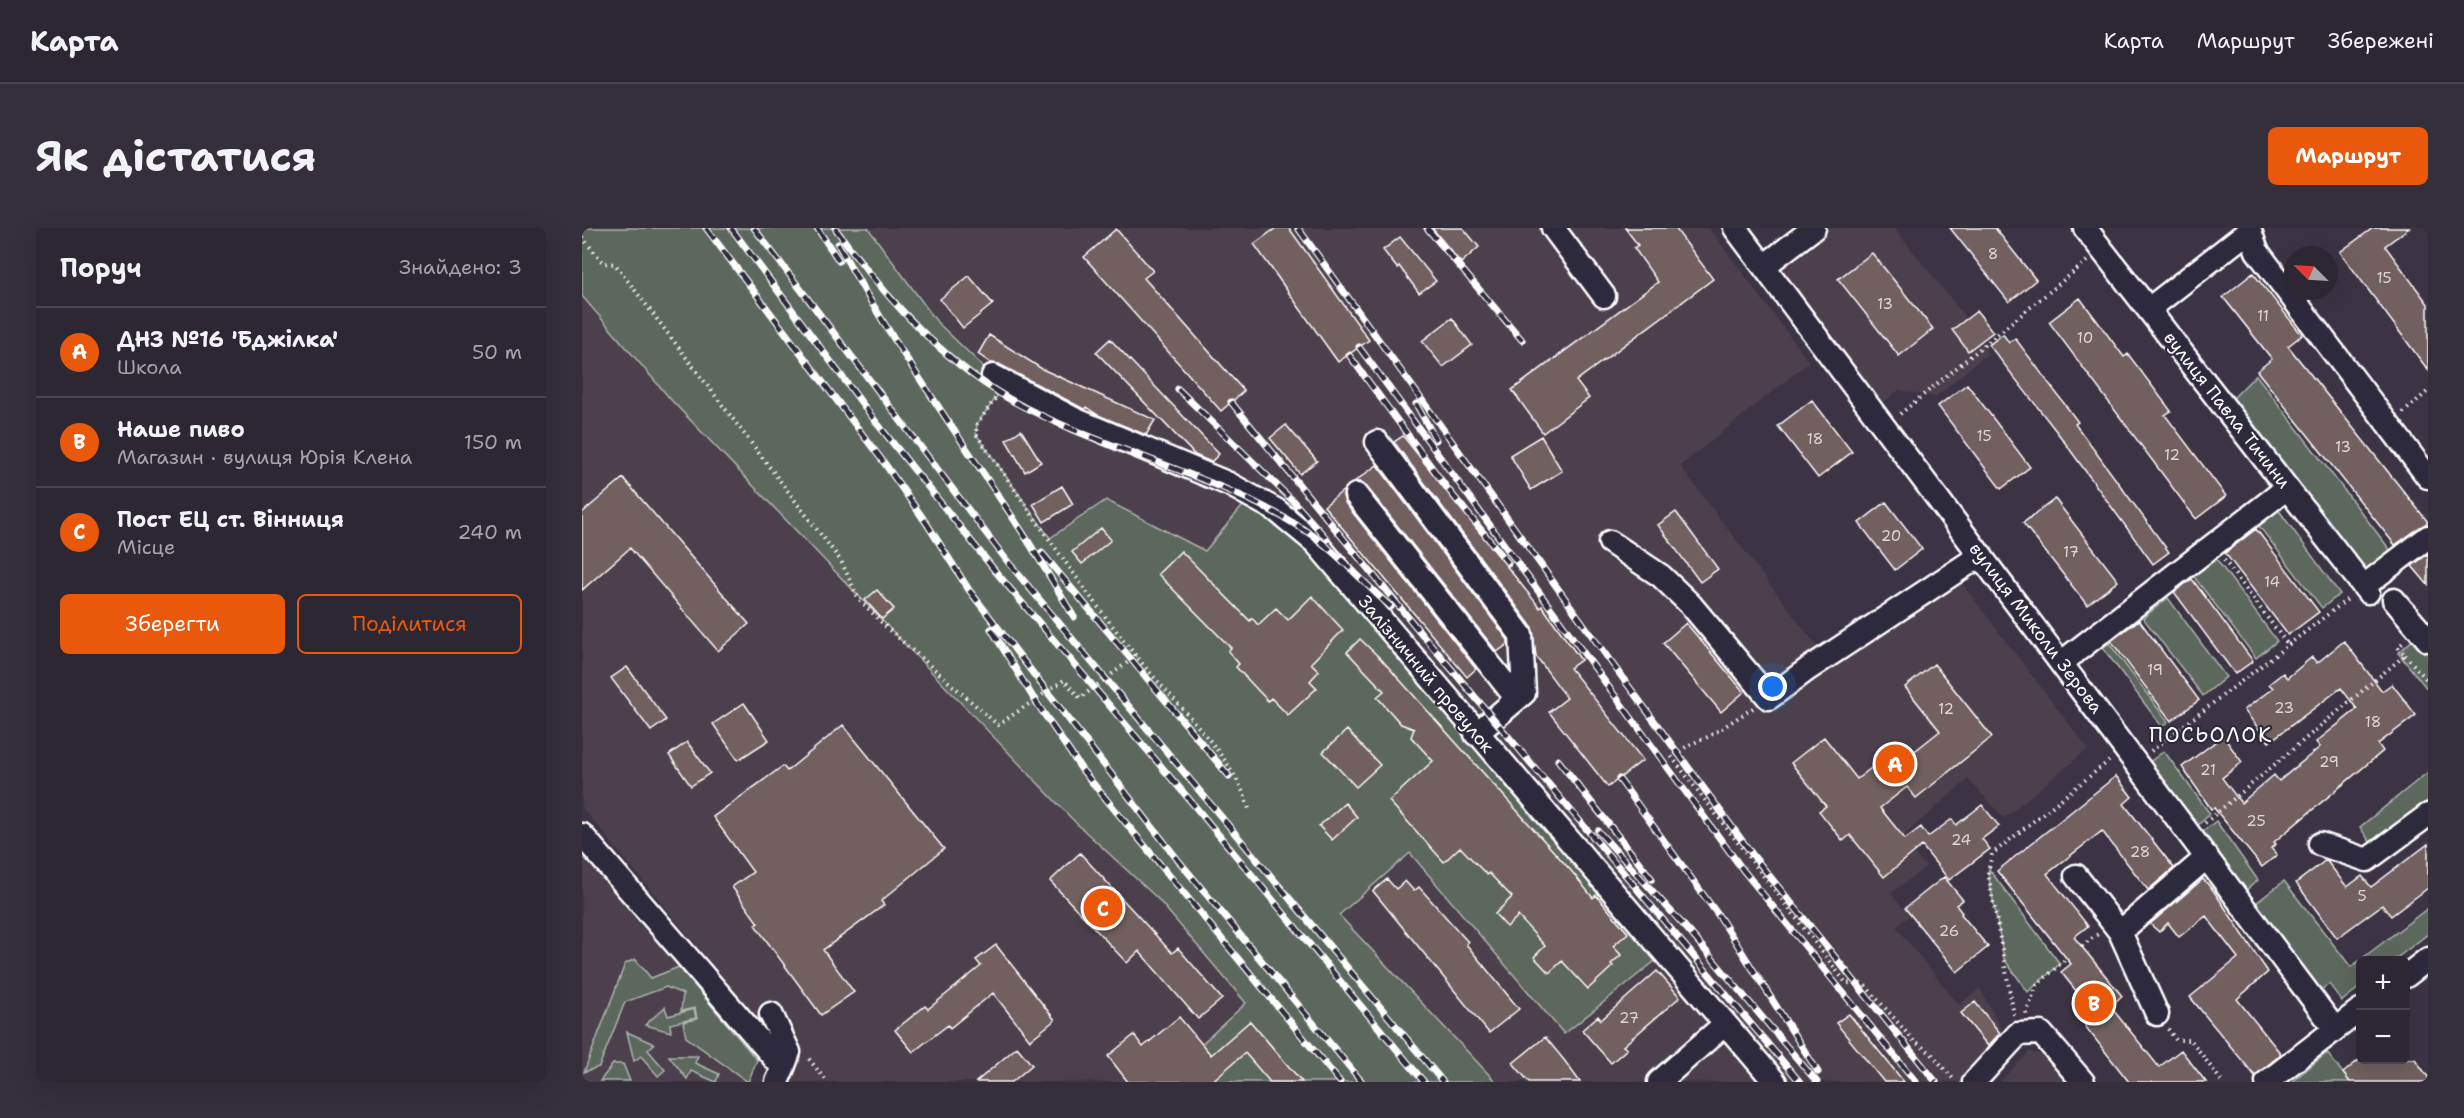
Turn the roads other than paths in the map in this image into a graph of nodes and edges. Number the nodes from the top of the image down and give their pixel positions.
1 (1553, 228) edge
2 (1735, 228) edge
3 (1814, 228) edge
4 (2085, 228) edge
5 (2250, 229) edge
6 (1764, 266) junction
7 (1604, 296) dead end
8 (2149, 309) junction
9 (999, 380) road end
10 (1377, 442) dead end
11 (2428, 477) edge
12 (2287, 488) junction
13 (1356, 495) dead end
14 (2428, 537) edge
15 (1610, 542) dead end
16 (1981, 555) junction
17 (2394, 600) dead end
18 (2423, 634) edge
19 (2061, 663) junction
20 (1517, 699) junction
21 (1476, 734) junction
22 (2428, 815) edge
23 (582, 835) edge
24 (2320, 844) dead end
25 (2207, 857) junction
26 (2076, 876) dead end
27 (2120, 932) junction
28 (2428, 959) edge
29 (2410, 973) edge
30 (771, 1014) dead end
31 (2157, 1014) dead end
32 (2356, 1014) edge
33 (1725, 1024) junction
34 (2335, 1029) junction
35 (783, 1067) edge
36 (1659, 1082) edge
37 (1775, 1082) edge
38 (1974, 1082) edge
39 (2083, 1082) edge
40 (2267, 1082) edge

1 - 7 street
2 - 6 street, вулиця Миколи Зерова
3 - 6 street
4 - 8 street, вулиця Павла Тичини
5 - 8 street
5 - 11 street
6 - 16 street, вулиця Миколи Зерова
8 - 12 street, вулиця Павла Тичини
9 - 21 street, Залізничний провулок
10 - 20 street
12 - 14 street, вулиця Павла Тичини
12 - 19 street
13 - 20 street
15 - 16 street
16 - 19 street, вулиця Миколи Зерова
17 - 18 street
19 - 25 street, вулиця Миколи Зерова
20 - 21 street
21 - 33 street, Залізничний провулок
22 - 24 street
23 - 35 street
25 - 27 street
25 - 34 street, вулиця Миколи Зерова
26 - 27 street
27 - 31 street
28 - 29 street
30 - 35 street
32 - 34 street
33 - 36 street
33 - 37 street, Залізничний провулок
34 - 40 street
38 - 39 street

